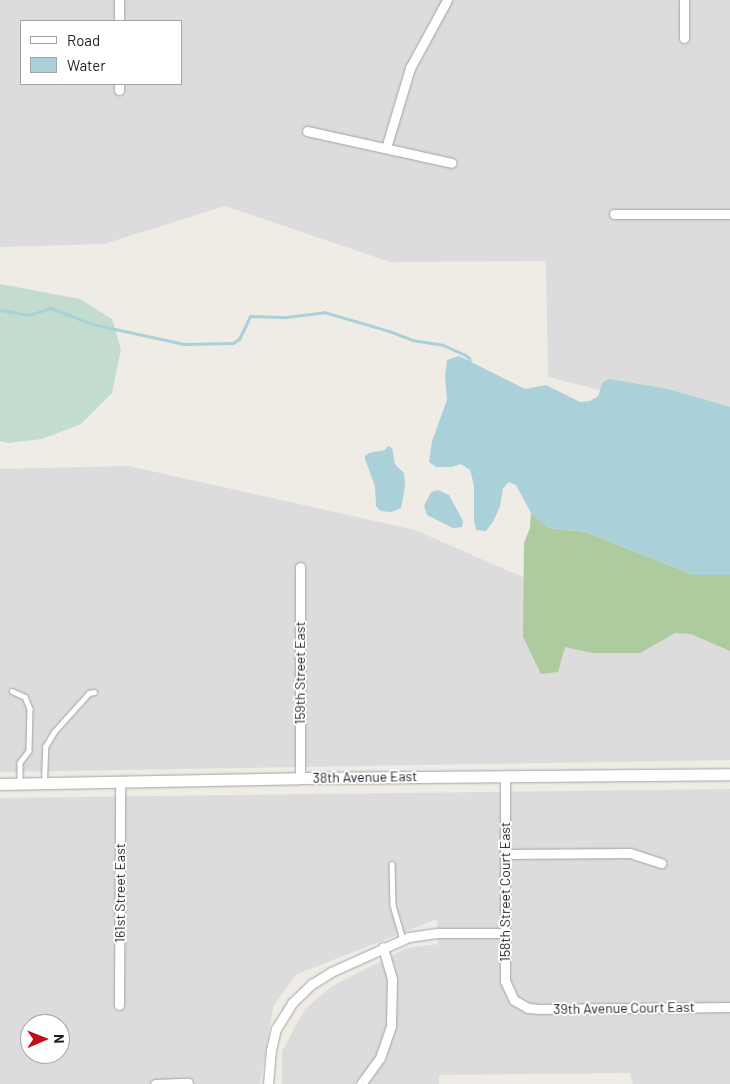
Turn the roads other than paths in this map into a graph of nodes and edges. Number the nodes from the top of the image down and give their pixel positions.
1 (119, 0) edge
2 (447, 0) edge
3 (684, 0) edge
4 (119, 20) edge
5 (684, 38) dead end
6 (307, 131) dead end
7 (386, 148) junction
8 (452, 162) dead end
9 (614, 214) dead end
10 (730, 214) edge
11 (300, 567) dead end
12 (12, 691) dead end
13 (94, 692) dead end
14 (730, 774) edge
15 (505, 777) junction
16 (300, 778) junction
17 (120, 782) junction
18 (44, 783) junction
19 (0, 784) edge
20 (20, 784) junction
21 (505, 854) junction
22 (661, 863) dead end
23 (392, 864) dead end
24 (505, 933) junction
25 (403, 938) junction
26 (383, 947) junction
27 (519, 1004) joint
28 (119, 1005) dead end
29 (730, 1007) edge
30 (188, 1083) edge
31 (155, 1084) edge
32 (268, 1084) edge
33 (361, 1084) edge

1 - 4 street
2 - 7 street
3 - 5 street
6 - 7 street
7 - 8 street
9 - 10 street
11 - 16 street, 159th Street East
12 - 20 lane
13 - 18 lane
14 - 15 street, 38th Avenue East
15 - 16 street, 38th Avenue East
15 - 21 street, 158th Street Court East
16 - 17 street, 38th Avenue East
17 - 18 street, 38th Avenue East
17 - 28 street, 161st Street East
18 - 20 street, 38th Avenue East
19 - 20 street, 38th Avenue East
21 - 22 street
21 - 24 street, 158th Street Court East
23 - 25 lane
24 - 25 street
24 - 27 street, 158th Street Court East
25 - 26 street
26 - 32 street
26 - 33 street
27 - 29 street, 39th Avenue Court East
30 - 31 street

